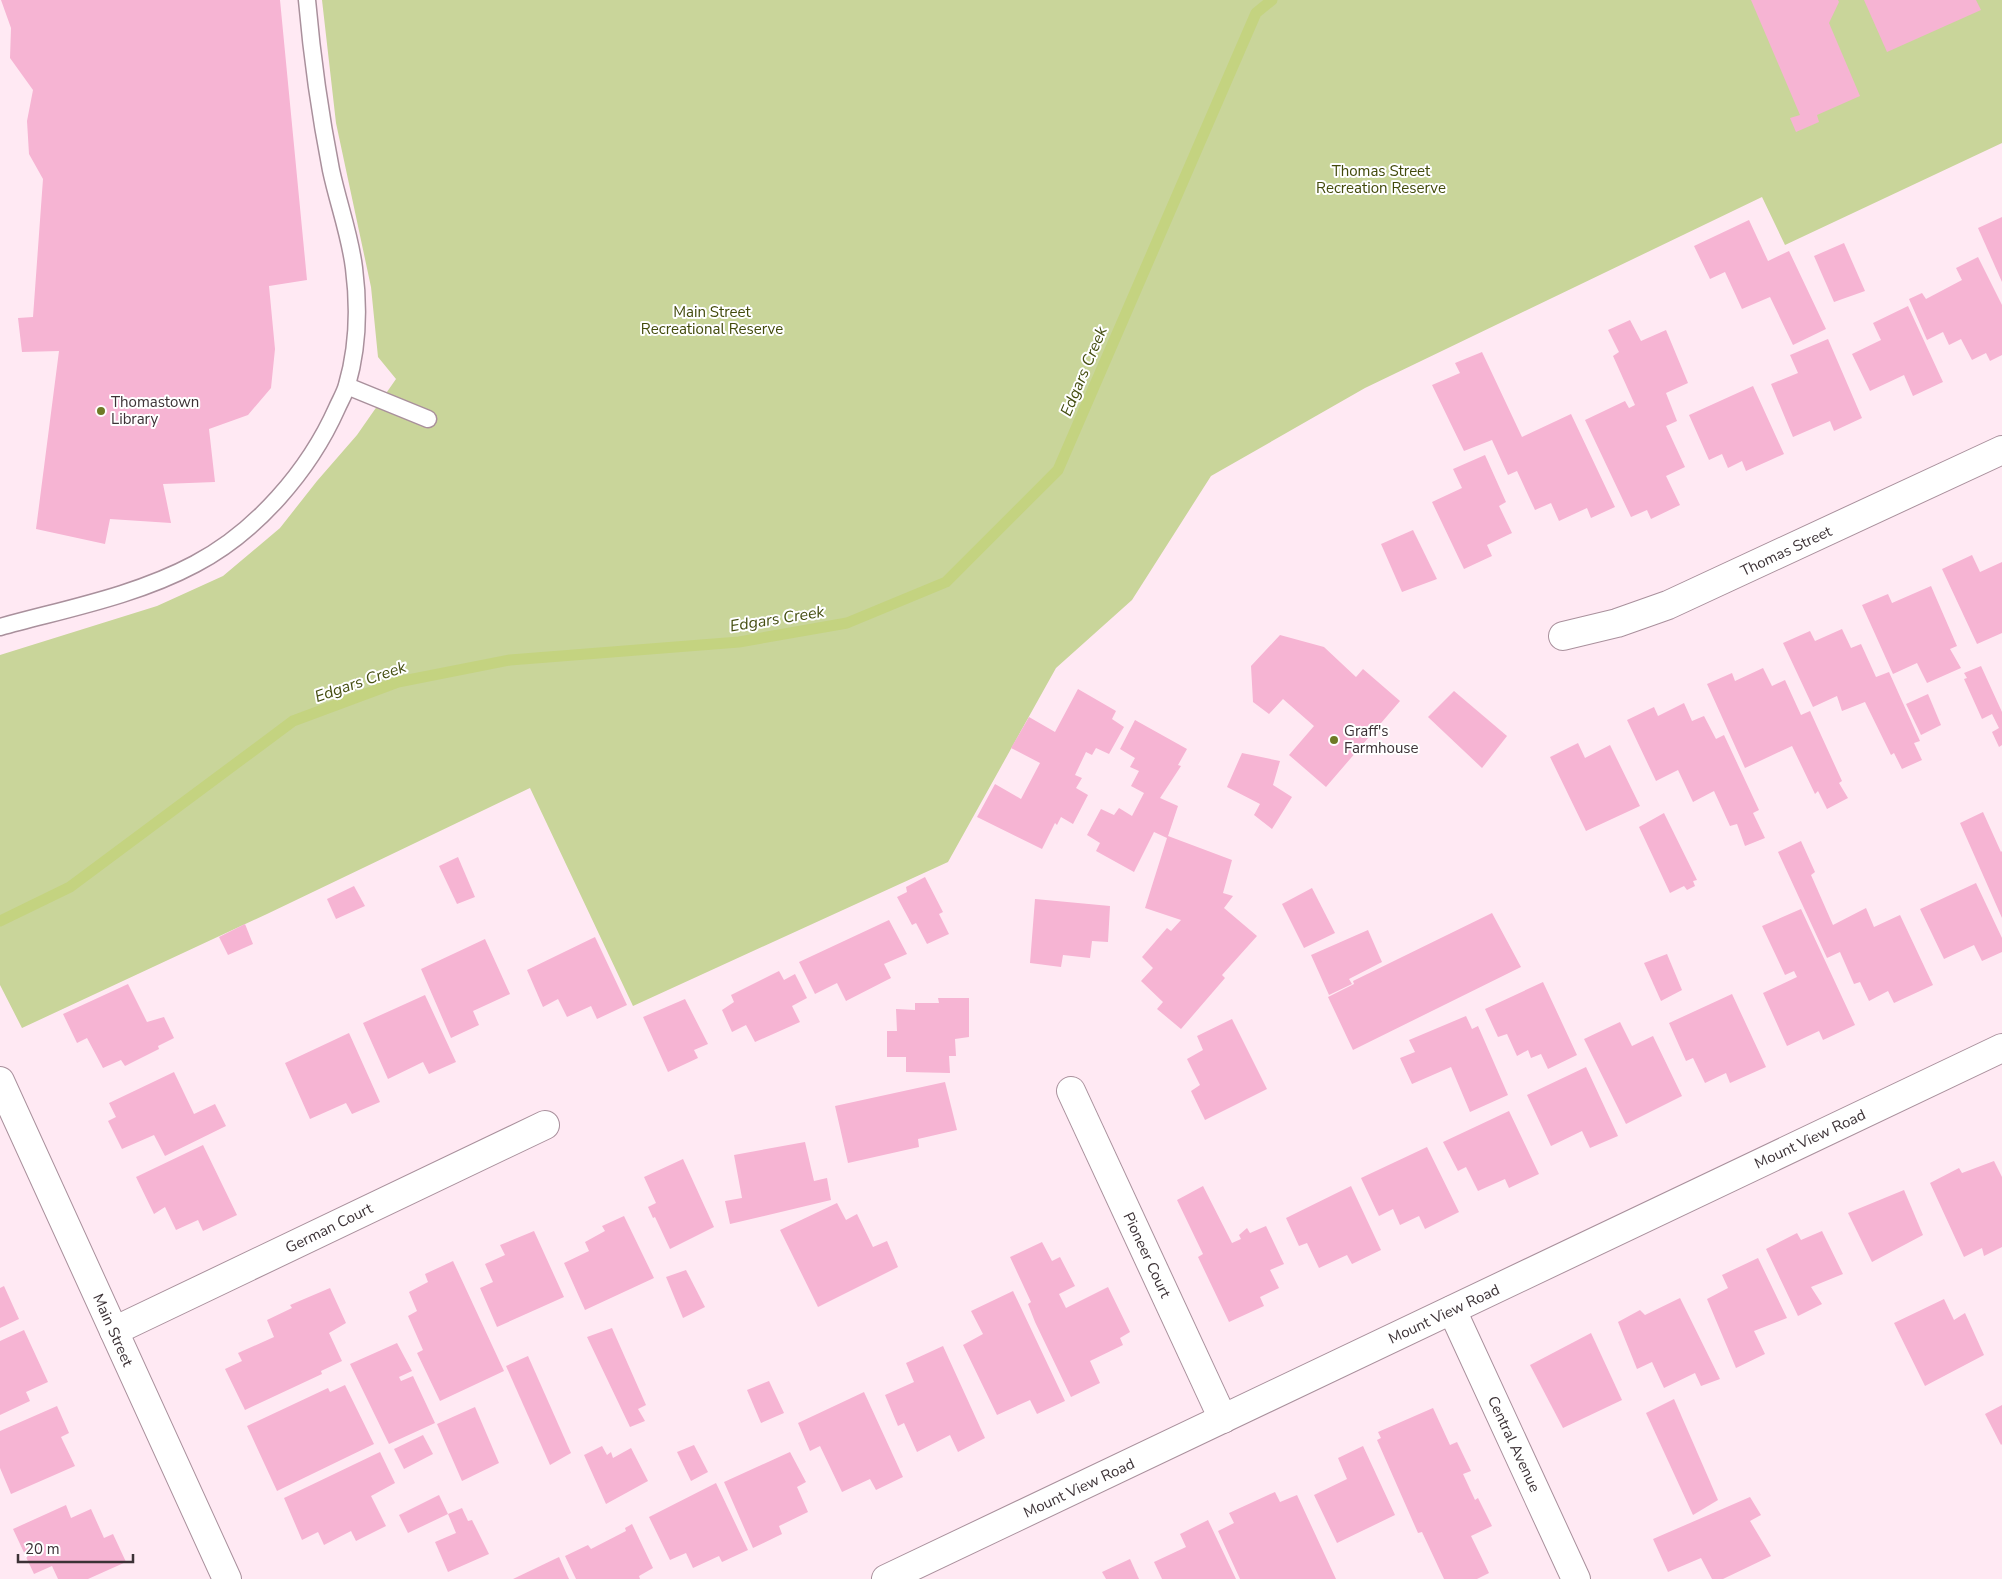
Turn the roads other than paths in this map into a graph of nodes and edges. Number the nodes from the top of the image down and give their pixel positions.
1 (307, 0) edge
2 (347, 386) junction
3 (428, 419) dead end
4 (2002, 450) edge
5 (0, 627) edge
6 (1564, 636) dead end
7 (2002, 1048) edge
8 (0, 1081) edge
9 (1071, 1091) dead end
10 (545, 1125) dead end
11 (1452, 1310) junction
12 (114, 1331) junction
13 (1223, 1419) junction
14 (896, 1577) edge
15 (226, 1579) edge
16 (1576, 1579) edge

1 - 2 lane
2 - 3 lane
2 - 5 lane
4 - 6 street, Thomas Street
7 - 11 street, Mount View Road
8 - 12 street, Main Street
9 - 13 street, Pioneer Court
10 - 12 street, German Court
11 - 13 street, Mount View Road
11 - 16 street, Central Avenue
12 - 15 street, Main Street
13 - 14 street, Mount View Road

